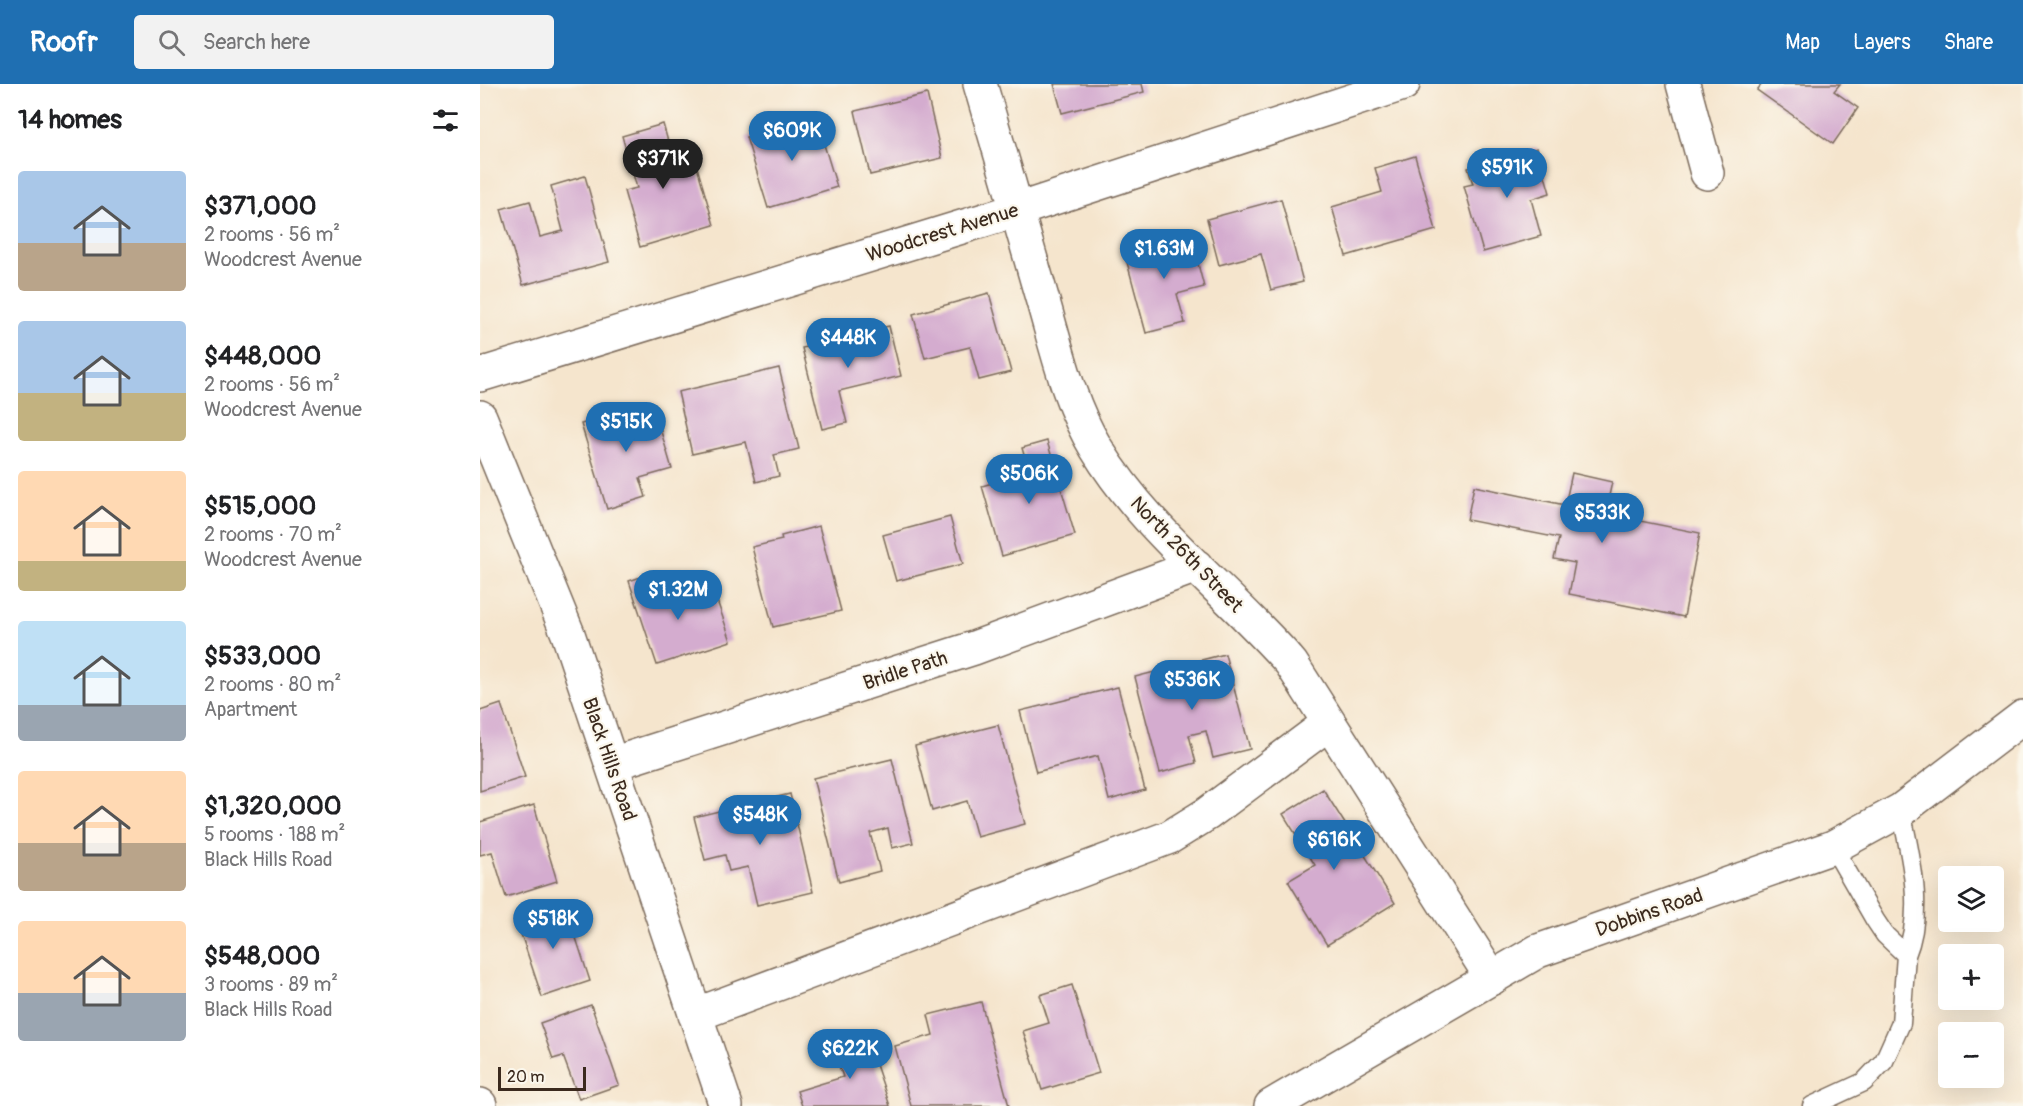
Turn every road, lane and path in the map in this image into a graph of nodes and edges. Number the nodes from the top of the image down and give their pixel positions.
1 (980, 84) edge
2 (1403, 84) edge
3 (1683, 84) edge
4 (1707, 172) dead end
5 (1017, 210) junction
6 (480, 375) edge
7 (480, 417) edge
8 (1196, 566) junction
9 (2023, 717) edge
10 (1329, 723) junction
11 (612, 764) junction
12 (1901, 810) junction
13 (1833, 847) junction
14 (1906, 955) junction
15 (1492, 978) junction
16 (695, 1015) junction
17 (726, 1106) edge
18 (1271, 1106) edge
19 (1812, 1106) edge

1 - 5 street, North 26th Street
2 - 5 street, Woodcrest Avenue
3 - 4 street
5 - 6 street, Woodcrest Avenue
5 - 8 street, North 26th Street
7 - 11 street, Black Hills Road
8 - 10 street, North 26th Street
8 - 11 street, Bridle Path
9 - 12 street, Dobbins Road
10 - 15 street, North 26th Street
10 - 16 street
11 - 16 street, Black Hills Road
12 - 13 street, Dobbins Road
12 - 14 lane
13 - 14 lane
13 - 15 street, Dobbins Road
14 - 19 lane
15 - 18 street, Dobbins Road
16 - 17 street, Black Hills Road

